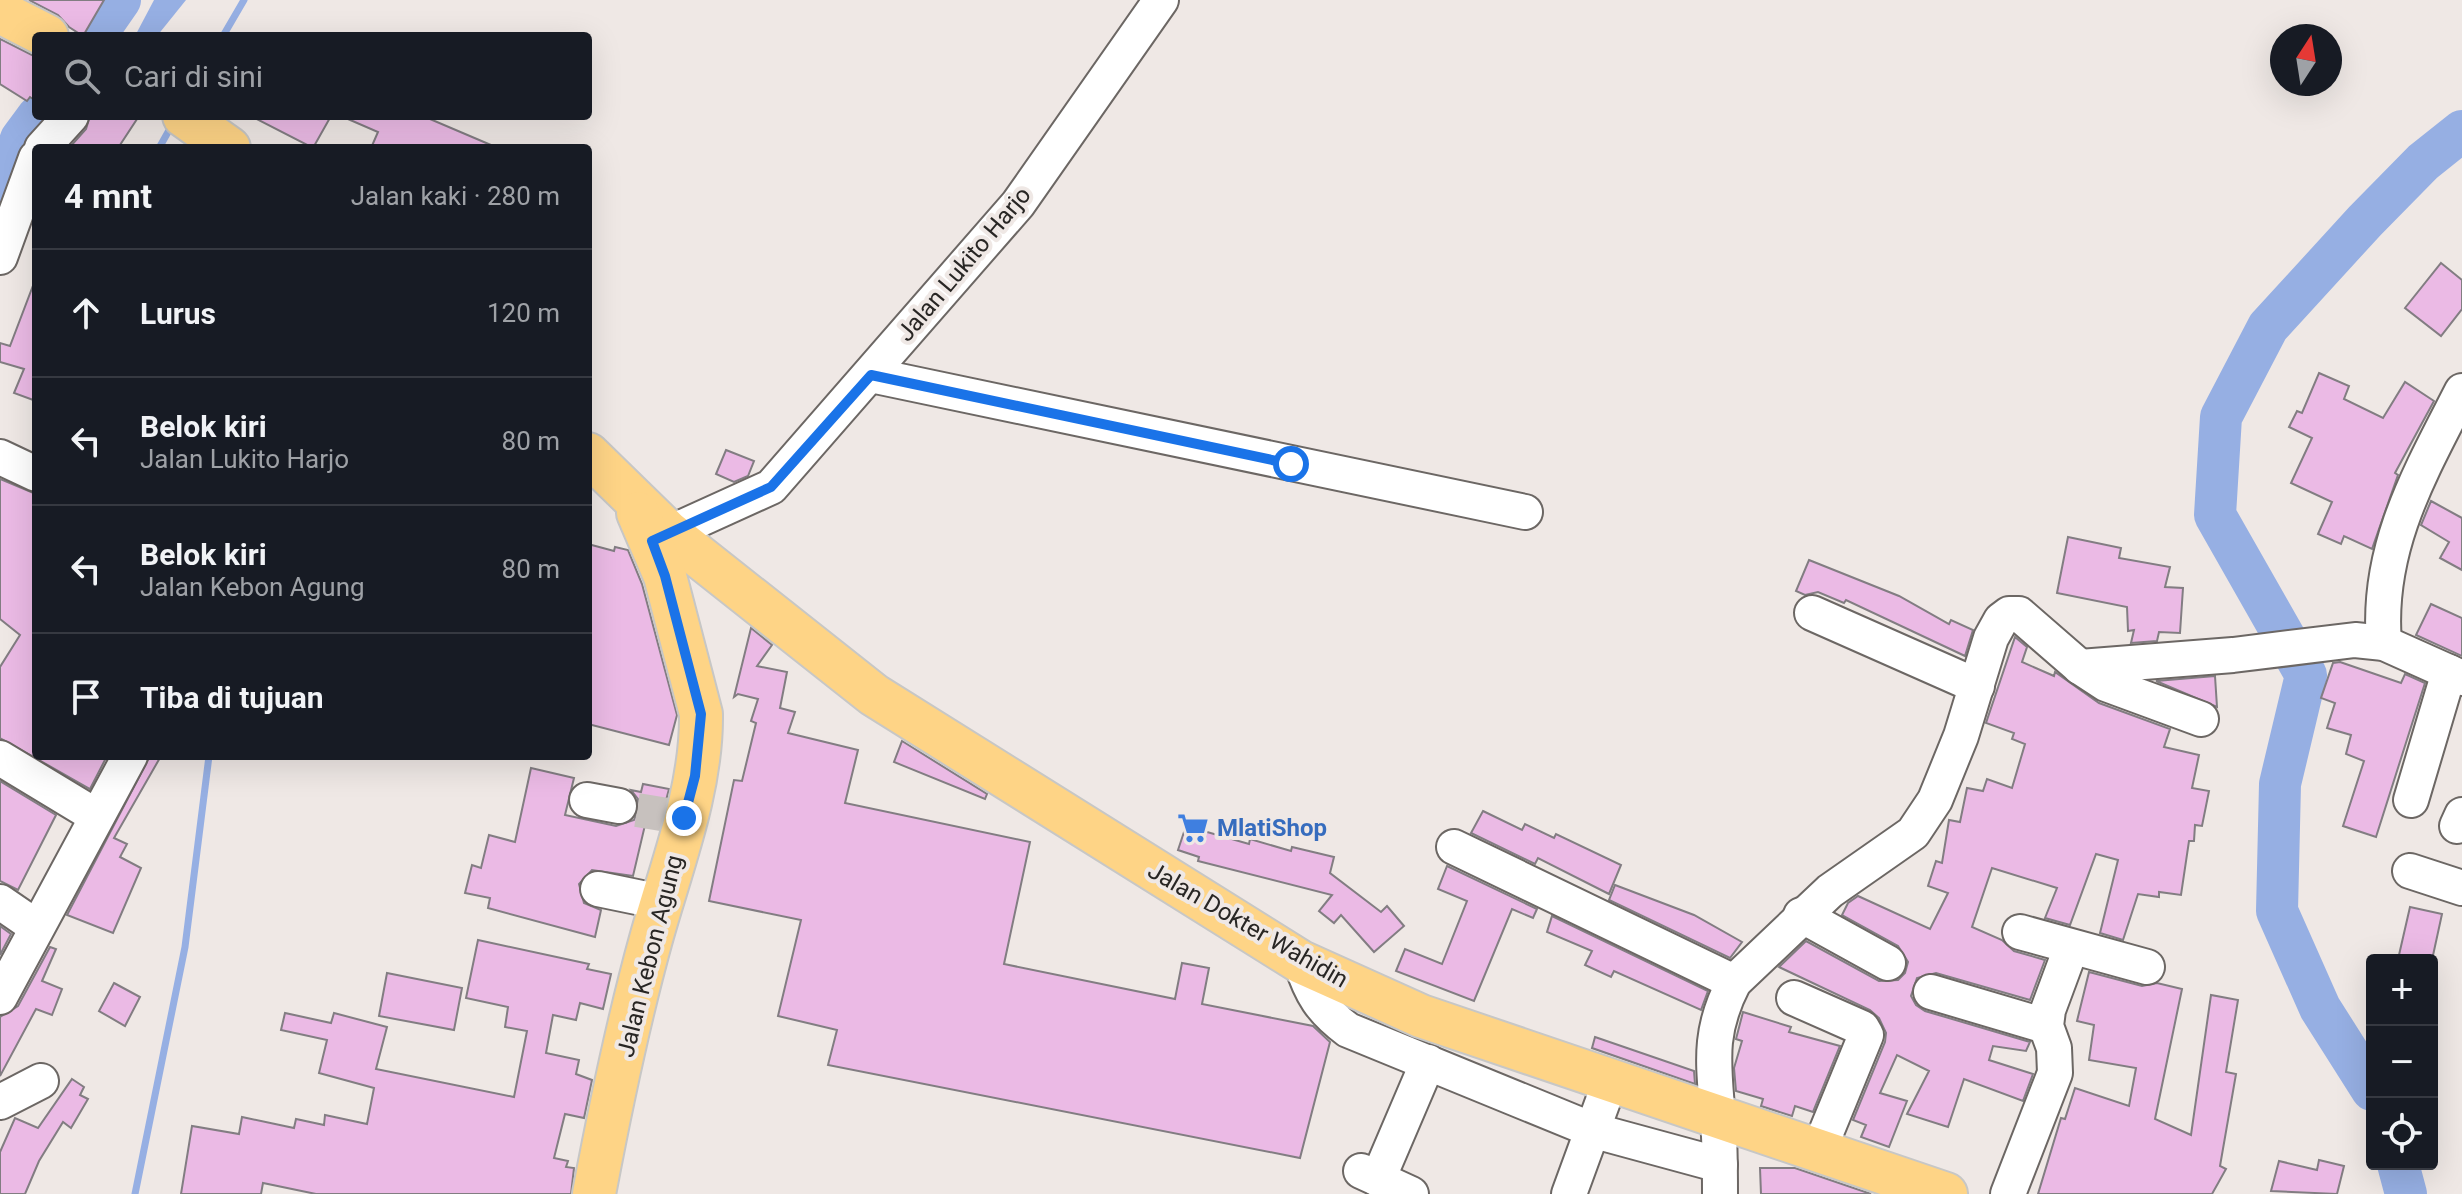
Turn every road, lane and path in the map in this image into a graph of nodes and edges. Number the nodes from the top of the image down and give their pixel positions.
1 (1161, 0) edge
2 (0, 12) edge
3 (39, 32) edge
4 (67, 120) edge
5 (46, 144) edge
6 (32, 169) edge
7 (0, 257) edge
8 (871, 375) junction
9 (2462, 391) edge
10 (0, 457) edge
11 (592, 458) edge
12 (32, 472) edge
13 (1525, 512) dead end
14 (660, 537) junction
15 (1812, 613) dead end
16 (2384, 643) junction
17 (2080, 667) junction
18 (2455, 675) edge
19 (1977, 686) junction
20 (2201, 719) dead end
21 (0, 758) edge
22 (128, 760) edge
23 (2411, 800) dead end
24 (96, 816) junction
25 (1454, 847) dead end
26 (2410, 871) dead end
27 (2462, 888) edge
28 (598, 889) dead end
29 (0, 902) edge
30 (661, 902) junction
31 (1801, 915) junction
32 (35, 926) junction
33 (2020, 932) dead end
34 (2071, 948) junction
35 (1301, 962) junction
36 (1888, 963) dead end
37 (2147, 967) dead end
38 (1734, 982) junction
39 (1931, 992) dead end
40 (0, 997) edge
41 (1794, 998) dead end
42 (2046, 1026) junction
43 (1428, 1062) junction
44 (41, 1081) dead end
45 (1610, 1082) junction
46 (0, 1102) edge
47 (1718, 1119) junction
48 (1595, 1131) junction
49 (1818, 1152) junction
50 (1720, 1179) edge
51 (594, 1194) edge
52 (1411, 1194) edge
53 (1569, 1194) edge
54 (1946, 1194) edge
55 (2008, 1194) edge

1 - 8 street, Jalan Lukito Harjo
2 - 3 main road
4 - 5 street
6 - 7 street
8 - 13 street
8 - 14 street, Jalan Lukito Harjo
9 - 16 street
10 - 12 street
11 - 14 main road, Jalan Kebon Agung
14 - 30 main road, Jalan Kebon Agung
14 - 35 main road, Jalan Dokter Wahidin
15 - 19 street
16 - 17 street
16 - 18 street
17 - 19 street
17 - 20 street
18 - 23 street
19 - 31 street
21 - 24 street
22 - 24 street
24 - 32 street
25 - 38 street
26 - 27 street
28 - 30 street
29 - 32 street
30 - 51 main road, Jalan Kebon Agung
31 - 36 street
31 - 38 street
32 - 40 street
33 - 34 street
34 - 37 street
34 - 42 street
35 - 43 street
35 - 45 main road, Jalan Dokter Wahidin
38 - 47 street
39 - 42 street
41 - 49 street
42 - 55 street
43 - 48 street
43 - 52 street
44 - 46 street
45 - 47 main road, Jalan Dokter Wahidin
45 - 48 street
47 - 49 main road, Jalan Dokter Wahidin
47 - 50 street
48 - 50 street
48 - 53 street
49 - 54 main road, Jalan Dokter Wahidin

